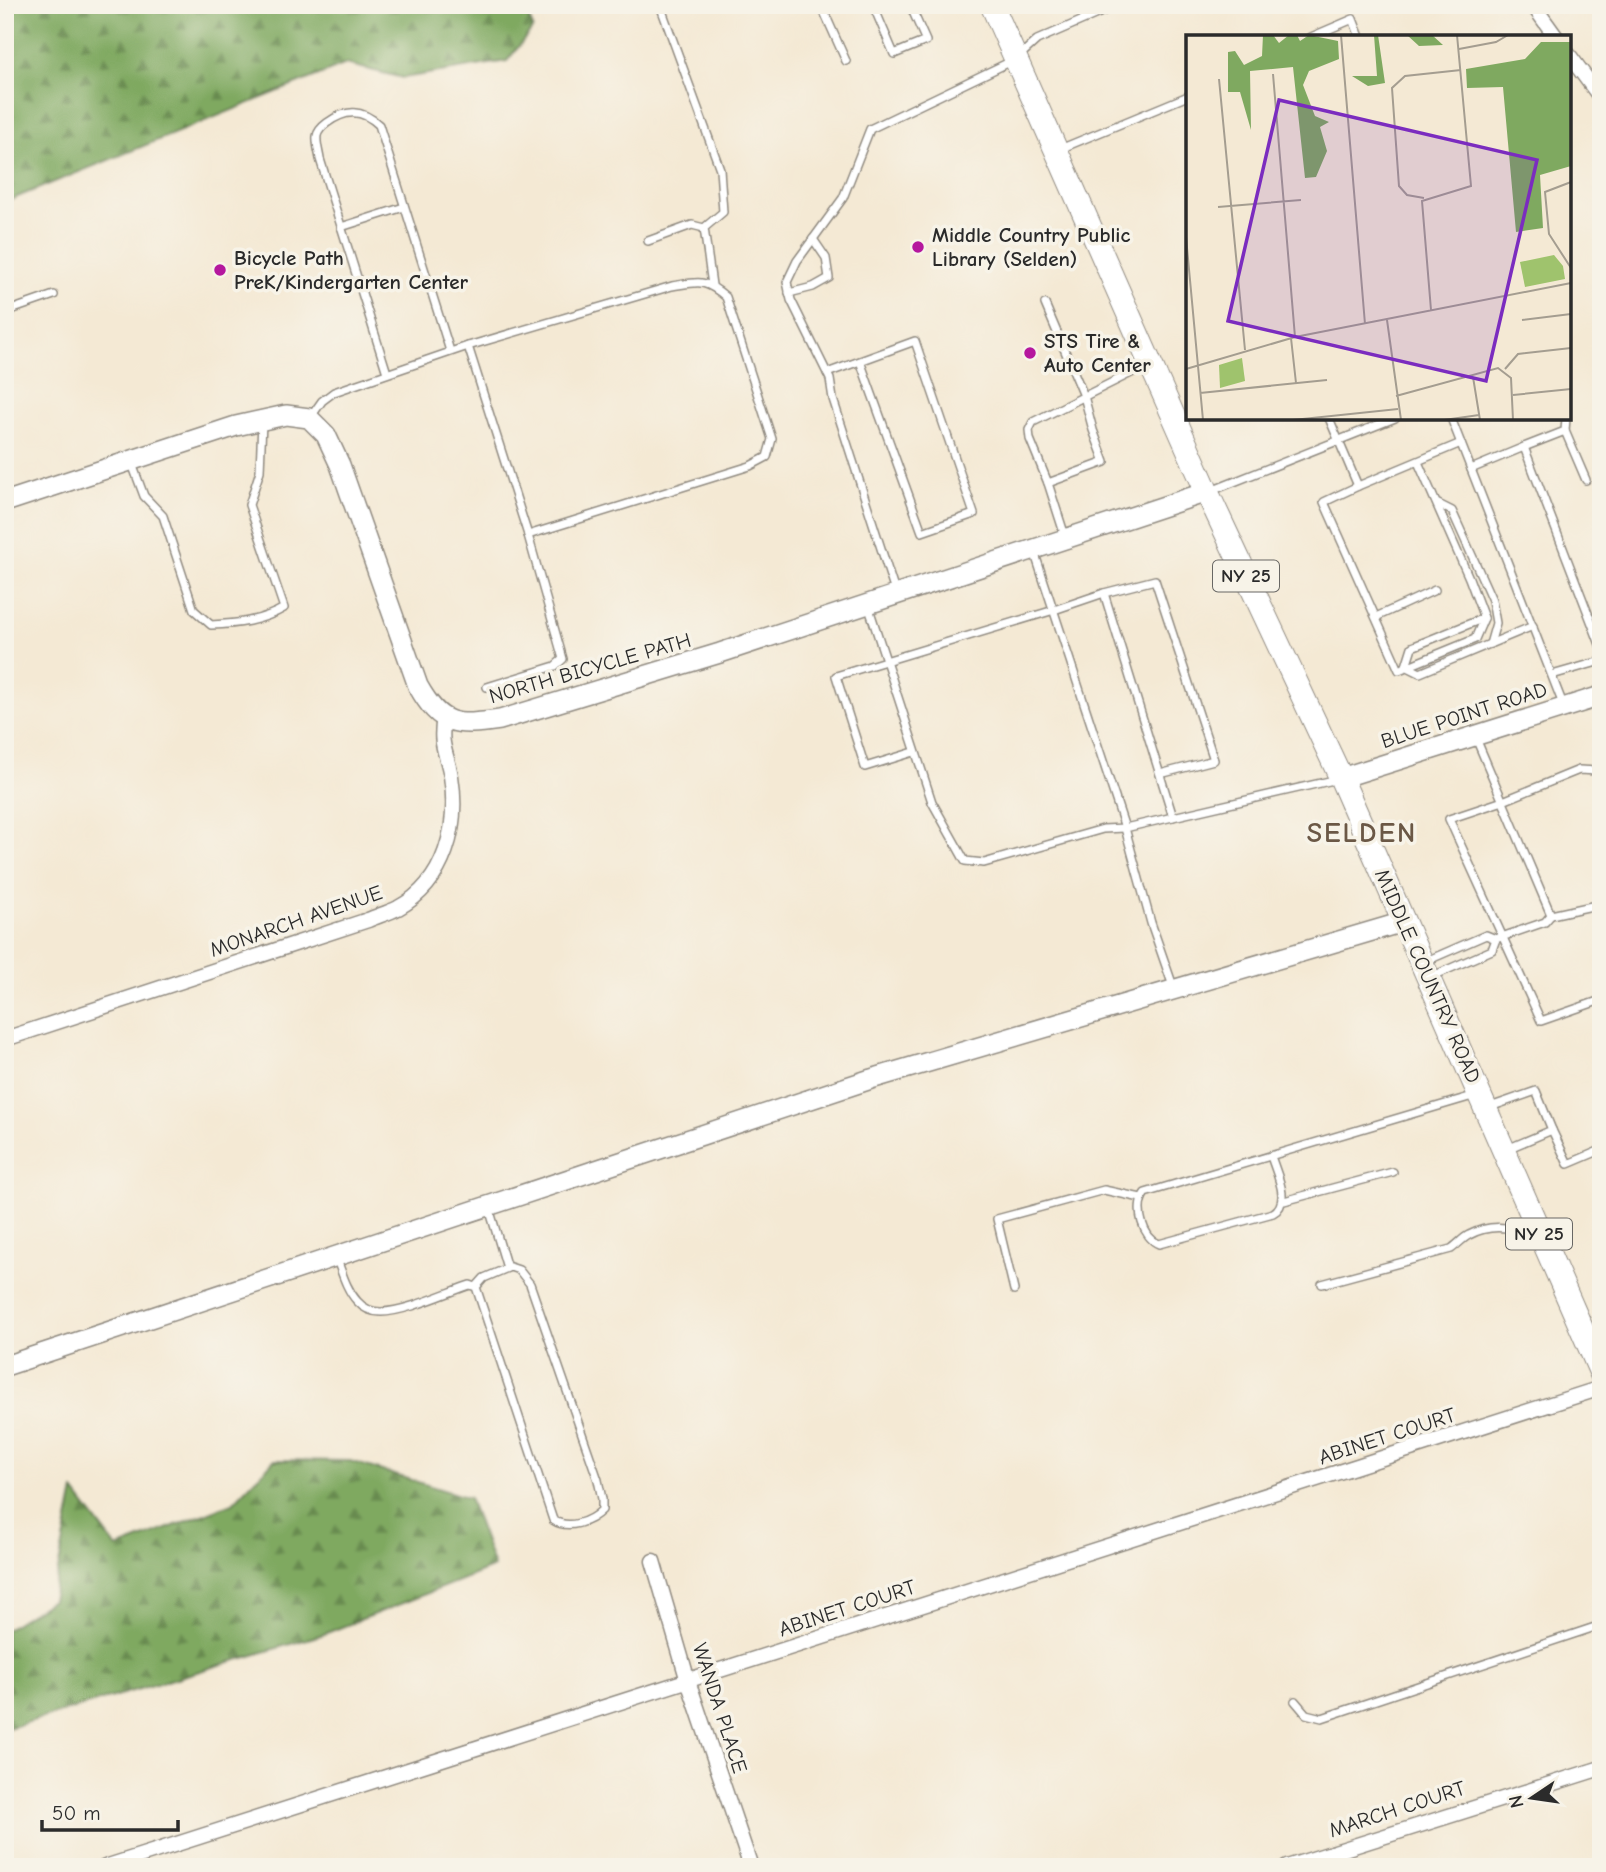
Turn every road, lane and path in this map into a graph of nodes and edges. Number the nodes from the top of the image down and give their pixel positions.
1 (660, 5) edge
2 (821, 5) edge
3 (873, 5) edge
4 (910, 5) edge
5 (992, 5) edge
6 (1533, 5) edge
7 (1104, 11) dead end
8 (1316, 35) edge
9 (1359, 35) edge
10 (1555, 35) edge
11 (1571, 58) edge
12 (1016, 59) junction
13 (846, 61) dead end
14 (1186, 97) edge
15 (1601, 98) edge
16 (1057, 150) junction
17 (404, 207) junction
18 (341, 227) junction
19 (704, 228) junction
20 (813, 239) junction
21 (648, 241) dead end
22 (712, 285) junction
23 (789, 293) junction
24 (54, 295) dead end
25 (1045, 304) dead end
26 (5, 312) edge
27 (468, 346) junction
28 (450, 351) junction
29 (860, 361) junction
30 (1150, 364) junction
31 (387, 373) junction
32 (827, 373) junction
33 (1084, 396) junction
34 (309, 418) junction
35 (262, 420) junction
36 (1330, 420) edge
37 (1389, 420) edge
38 (1452, 420) edge
39 (1566, 420) edge
40 (1565, 430) junction
41 (1338, 441) junction
42 (1461, 443) junction
43 (1524, 447) junction
44 (131, 461) junction
45 (1418, 462) junction
46 (1471, 469) junction
47 (1586, 480) dead end
48 (1048, 483) junction
49 (1357, 486) junction
50 (1207, 492) junction
51 (5, 502) edge
52 (1437, 503) junction
53 (528, 535) junction
54 (1067, 540) junction
55 (1034, 551) junction
56 (1435, 590) dead end
57 (1104, 593) junction
58 (896, 596) junction
59 (868, 605) junction
60 (1054, 610) junction
61 (1376, 617) junction
62 (1484, 618) junction
63 (1533, 626) junction
64 (1490, 644) junction
65 (1601, 647) edge
66 (1601, 661) edge
67 (886, 662) junction
68 (1402, 668) junction
69 (1552, 675) junction
70 (486, 687) dead end
71 (1601, 696) edge
72 (1564, 707) junction
73 (444, 718) junction
74 (1475, 735) junction
75 (914, 752) junction
76 (1160, 774) junction
77 (1601, 777) edge
78 (1341, 778) junction
79 (1503, 801) junction
80 (1173, 817) junction
81 (1125, 828) junction
82 (1601, 904) edge
83 (1550, 915) junction
84 (1404, 922) junction
85 (1500, 938) junction
86 (1425, 970) junction
87 (1174, 990) junction
88 (1601, 1000) edge
89 (5, 1039) edge
90 (1483, 1101) junction
91 (1552, 1130) junction
92 (1503, 1150) junction
93 (1601, 1150) edge
94 (1271, 1156) junction
95 (1393, 1172) dead end
96 (1141, 1198) junction
97 (1284, 1201) junction
98 (488, 1206) junction
99 (1543, 1242) junction
100 (335, 1256) junction
101 (507, 1268) junction
102 (1322, 1284) dead end
103 (477, 1287) junction
104 (1014, 1290) dead end
105 (5, 1366) edge
106 (1601, 1373) edge
107 (1601, 1388) edge
108 (653, 1561) dead end
109 (1601, 1625) edge
110 (688, 1681) junction
111 (1295, 1701) dead end
112 (1601, 1768) edge
113 (105, 1867) edge
114 (751, 1867) edge
115 (1287, 1867) edge

1 - 19 lane
2 - 13 lane
3 - 4 lane
5 - 12 main road, MIDDLE COUNTRY ROAD / NY 25
6 - 10 street
7 - 12 lane
8 - 9 lane
11 - 15 street
12 - 16 main road, MIDDLE COUNTRY ROAD / NY 25
12 - 20 lane
14 - 16 lane
16 - 30 main road, MIDDLE COUNTRY ROAD / NY 25
17 - 18 lane
17 - 18 lane
17 - 28 lane
18 - 31 lane
19 - 21 lane
19 - 22 lane
20 - 23 lane
20 - 23 lane
22 - 27 lane
22 - 53 lane
23 - 32 lane
24 - 26 lane
25 - 33 lane
27 - 28 lane
27 - 53 lane
28 - 31 lane
29 - 29 lane
29 - 32 lane
30 - 33 lane
30 - 50 main road, MIDDLE COUNTRY ROAD / NY 25
31 - 34 lane
32 - 58 lane
33 - 48 lane
33 - 48 lane
34 - 35 street
34 - 73 street
35 - 44 street
35 - 44 lane
36 - 41 lane
37 - 41 lane
38 - 42 lane
39 - 40 lane
40 - 43 lane
40 - 47 lane
41 - 49 lane
41 - 50 lane
42 - 45 lane
42 - 46 lane
43 - 46 lane
43 - 65 lane
44 - 51 street
45 - 49 lane
45 - 52 lane
46 - 63 lane
48 - 54 lane
49 - 61 lane
50 - 54 street, NORTH BICYCLE PATH
50 - 78 main road, MIDDLE COUNTRY ROAD / NY 25
52 - 62 lane
52 - 64 lane
53 - 70 lane
54 - 55 street, NORTH BICYCLE PATH
55 - 58 street, NORTH BICYCLE PATH
55 - 60 lane
56 - 61 lane
57 - 60 lane
57 - 76 lane
57 - 76 lane
58 - 59 street, NORTH BICYCLE PATH
59 - 67 lane
59 - 73 street, NORTH BICYCLE PATH
60 - 67 lane
60 - 81 lane
61 - 68 lane
62 - 68 lane
62 - 68 lane
63 - 64 lane
63 - 69 lane
64 - 68 lane
66 - 69 lane
67 - 75 lane
67 - 75 lane
69 - 72 lane
71 - 72 street, BLUE POINT ROAD
72 - 74 street, BLUE POINT ROAD
73 - 89 street, MONARCH AVENUE
74 - 78 street, BLUE POINT ROAD
74 - 79 lane
75 - 81 lane
76 - 80 lane
77 - 79 lane
78 - 80 lane
78 - 84 main road, MIDDLE COUNTRY ROAD / NY 25
79 - 83 lane
79 - 85 lane
80 - 81 lane
81 - 87 lane
82 - 83 lane
83 - 85 lane
84 - 86 main road, MIDDLE COUNTRY ROAD / NY 25
84 - 87 street
85 - 86 lane
85 - 86 lane
85 - 88 lane
86 - 90 main road, MIDDLE COUNTRY ROAD / NY 25
87 - 98 street
90 - 91 lane
90 - 92 main road, MIDDLE COUNTRY ROAD / NY 25
90 - 94 lane
91 - 92 lane
91 - 93 lane
92 - 99 main road, MIDDLE COUNTRY ROAD / NY 25
94 - 96 lane
94 - 97 lane
95 - 97 lane
96 - 97 lane
96 - 104 lane
98 - 100 street
98 - 101 lane
99 - 102 lane
99 - 106 main road, MIDDLE COUNTRY ROAD / NY 25
100 - 103 lane
100 - 105 street
101 - 103 lane
101 - 103 lane
107 - 110 street, ABINET COURT
108 - 110 street, WANDA PLACE
109 - 111 lane
110 - 113 street, ABINET COURT
110 - 114 street, WANDA PLACE
112 - 115 street, MARCH COURT

